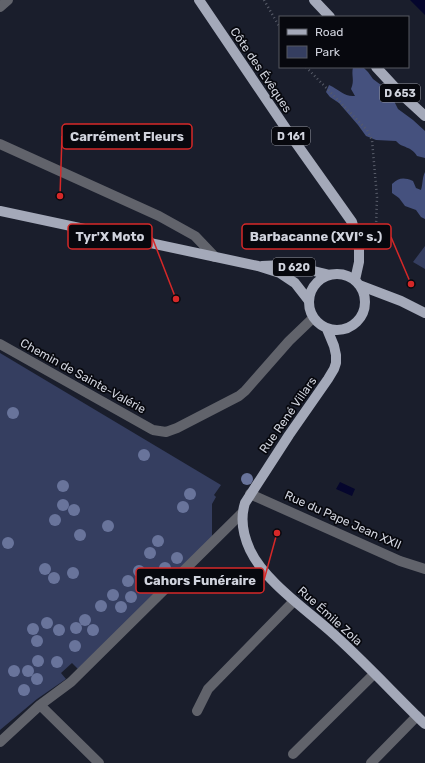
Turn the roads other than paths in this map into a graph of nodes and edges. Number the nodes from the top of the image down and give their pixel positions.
1 (8, 0) edge
2 (199, 0) edge
3 (314, 0) edge
4 (0, 8) edge
5 (329, 16) edge
6 (377, 68) edge
7 (425, 116) edge
8 (0, 144) edge
9 (0, 211) edge
10 (215, 257) junction
11 (258, 266) junction
12 (330, 275) junction
13 (357, 282) junction
14 (309, 301) junction
15 (425, 313) edge
16 (313, 318) junction
17 (327, 329) junction
18 (0, 344) edge
19 (250, 494) junction
20 (242, 513) junction
21 (425, 569) edge
22 (294, 602) junction
23 (374, 674) junction
24 (40, 705) junction
25 (197, 711) dead end
26 (417, 716) junction
27 (425, 724) edge
28 (0, 742) edge
29 (293, 754) dead end
30 (99, 763) edge
31 (371, 763) edge

1 - 4 street
2 - 13 main road, Côte des Évêques / D 161
3 - 5 main road
6 - 7 main road, D 653
8 - 10 street
9 - 10 main road, D 620
10 - 11 main road, D 620
11 - 12 main road, D 620
11 - 14 main road, D 620
12 - 13 main road
12 - 14 main road
13 - 15 main road
13 - 17 main road
14 - 16 main road
16 - 17 main road
16 - 18 street, Chemin de Sainte-Valérie
17 - 19 main road, Rue René Villars
19 - 20 main road, Rue René Villars
19 - 21 street, Rue du Pape Jean XXII
20 - 22 main road, Rue Émile Zola
20 - 24 street
22 - 23 main road, Rue Émile Zola
22 - 25 street
23 - 26 main road, Rue Émile Zola
23 - 29 street
24 - 28 street
24 - 30 street
26 - 27 main road, Rue Émile Zola
26 - 31 street

